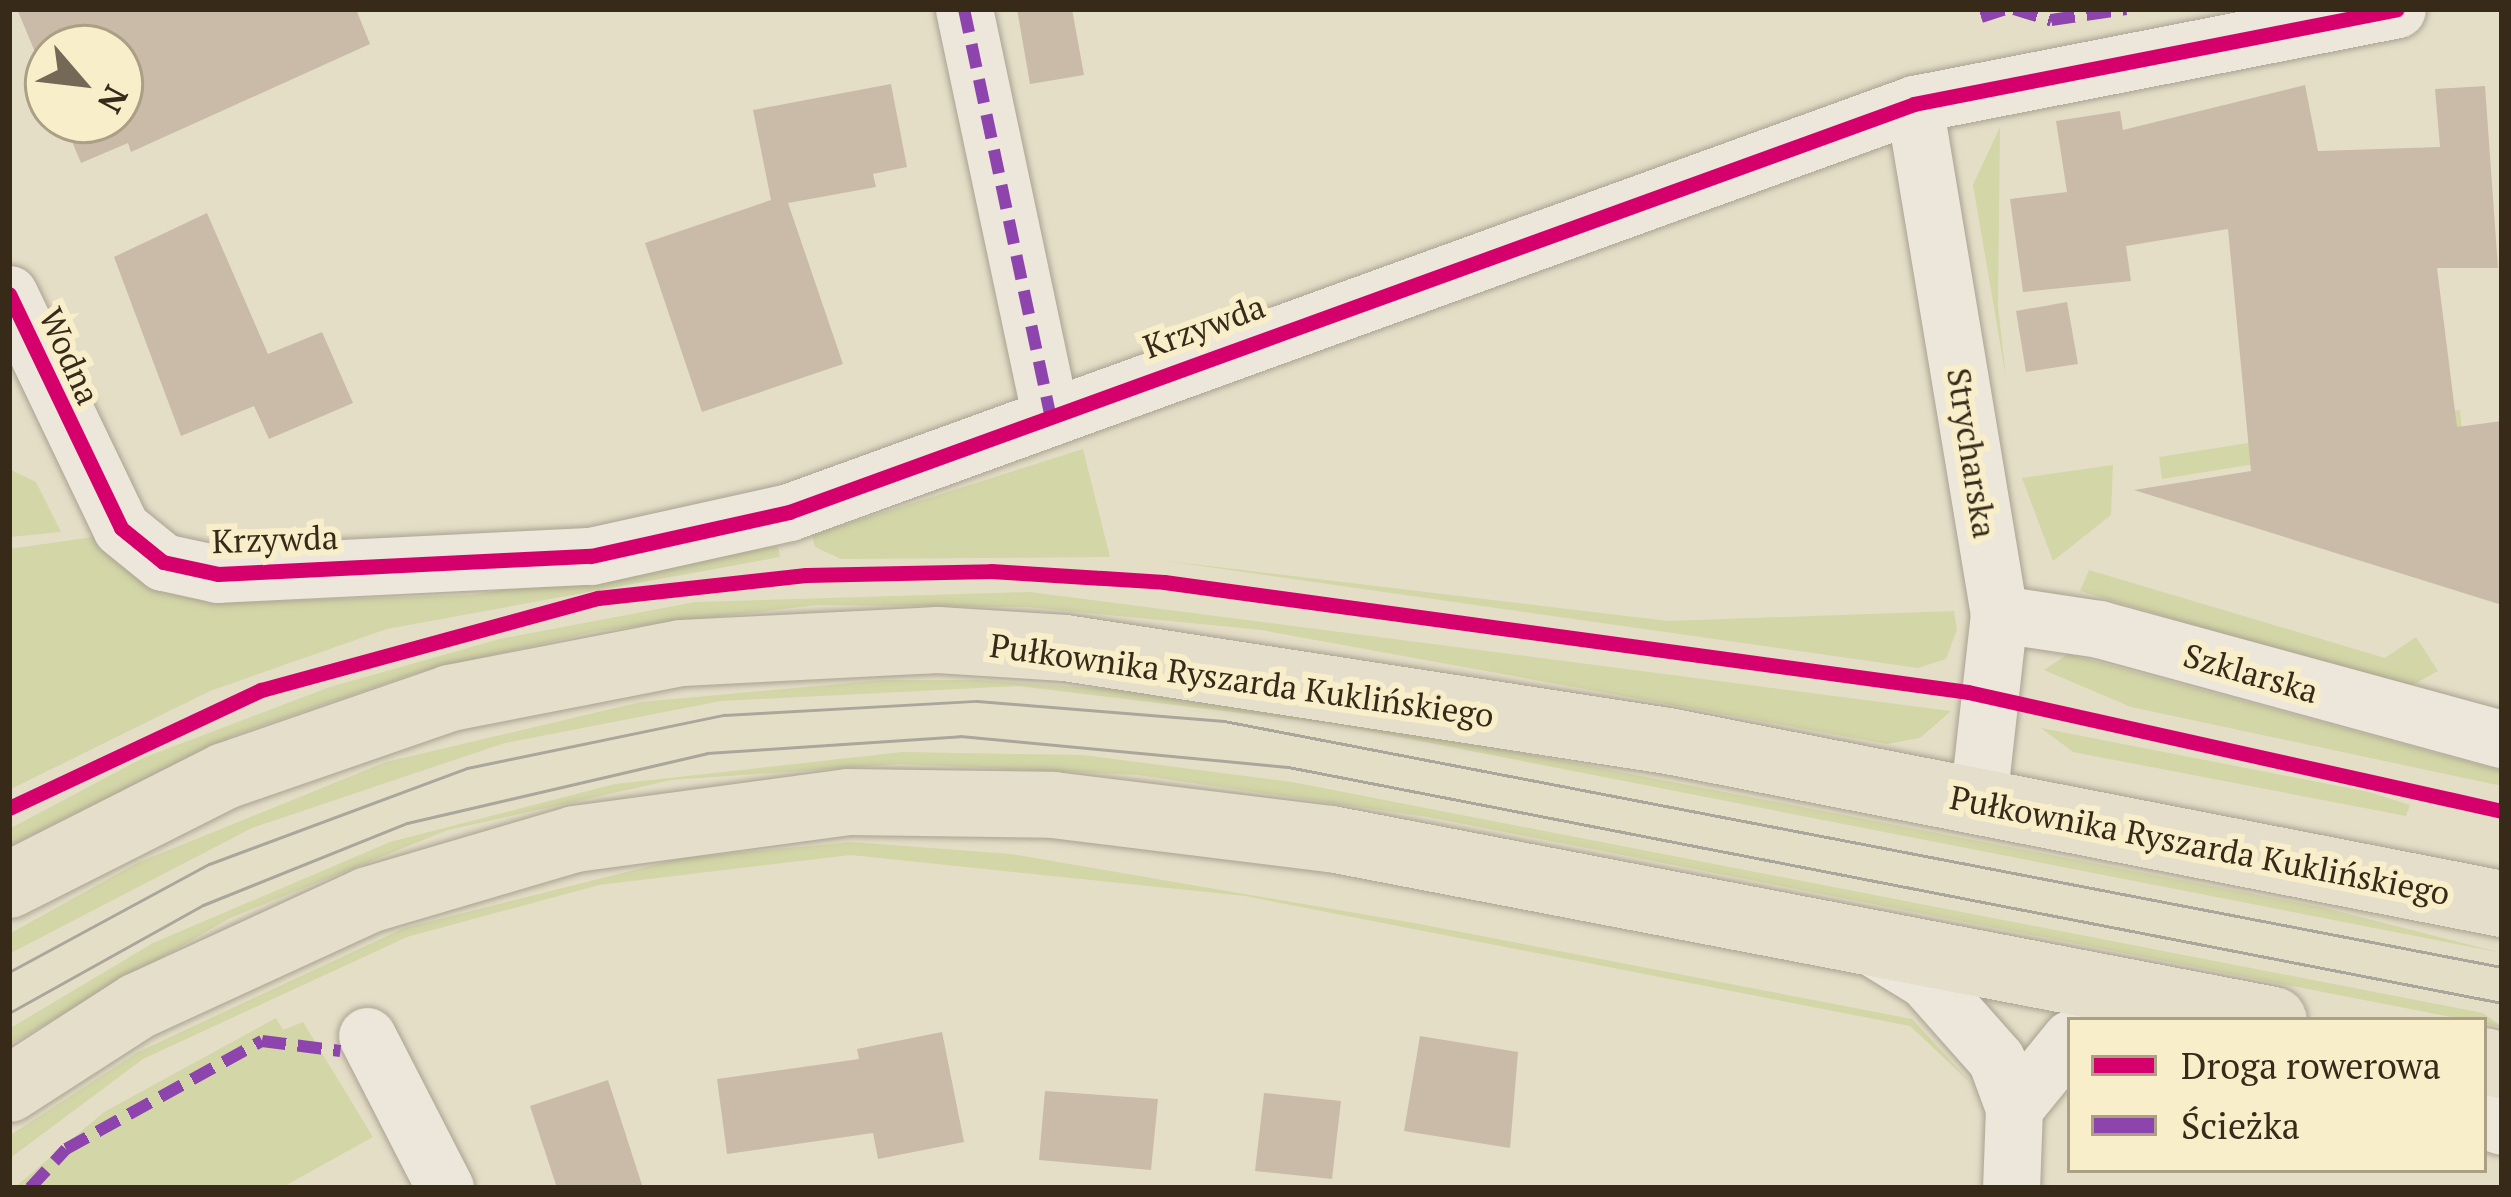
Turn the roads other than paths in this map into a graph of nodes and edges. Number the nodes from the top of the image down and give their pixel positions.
1 (964, 9) edge
2 (2397, 9) edge
3 (1914, 104) junction
4 (9, 294) edge
5 (1051, 417) junction
6 (77, 444) joint
7 (1999, 614) junction
8 (2502, 740) edge
9 (1978, 802) junction
10 (9, 885) edge
11 (2502, 904) edge
12 (1858, 939) junction
13 (2118, 1006) edge
14 (2242, 1017) edge
15 (367, 1036) dead end
16 (2067, 1043) edge
17 (9, 1089) edge
18 (2014, 1108) junction
19 (445, 1188) edge
20 (2011, 1188) edge

1 - 5 street
2 - 3 street, Krzywda
3 - 5 street, Krzywda
3 - 7 street, Strycharska
4 - 6 street, Wodna
5 - 6 street, Krzywda
7 - 8 street, Szklarska
7 - 9 street, Strycharska
9 - 10 main road, Pułkownika Ryszarda Kuklińskiego
9 - 11 main road, Pułkownika Ryszarda Kuklińskiego
12 - 13 main road
12 - 17 main road
12 - 18 street
13 - 14 main road
15 - 19 street
16 - 18 street
18 - 20 street

